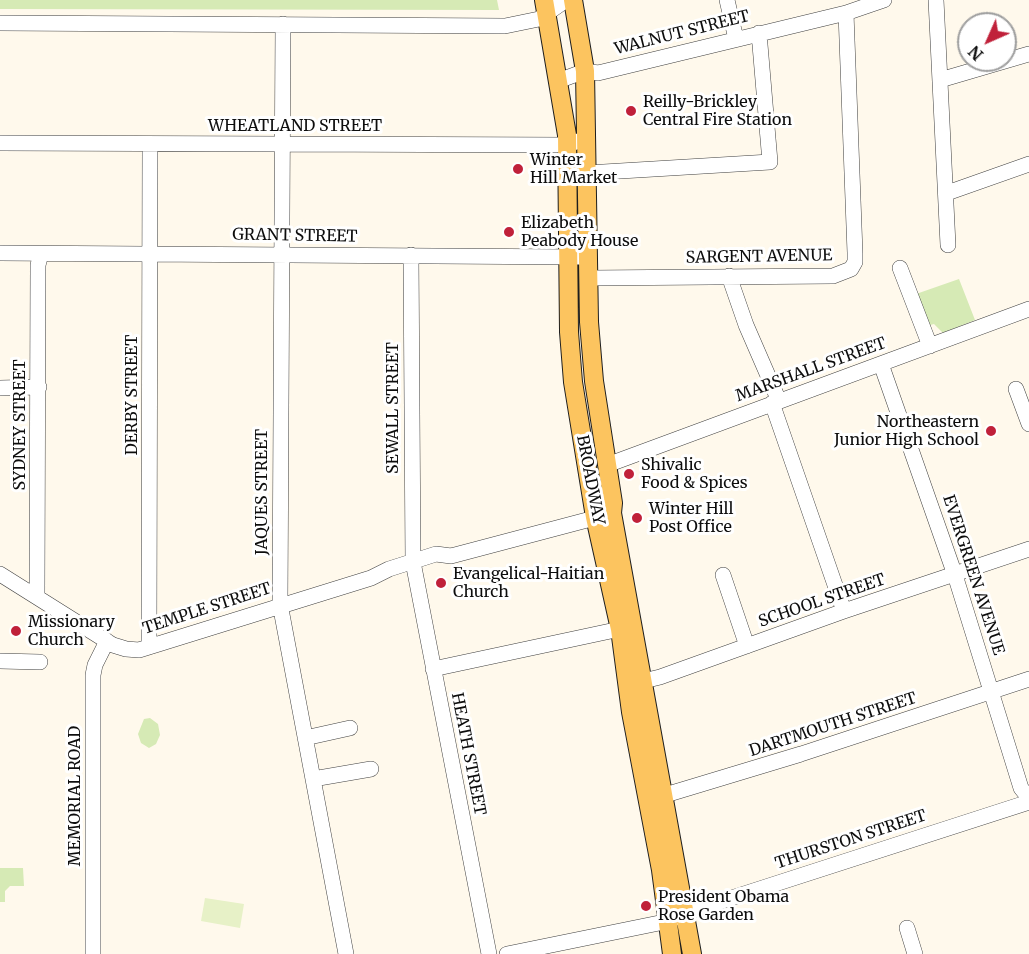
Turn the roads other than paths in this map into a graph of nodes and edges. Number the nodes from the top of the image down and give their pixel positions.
1 (566, 0) edge
2 (573, 0) edge
3 (727, 0) edge
4 (936, 0) edge
5 (876, 1) edge
6 (544, 4) edge
7 (846, 13) junction
8 (0, 23) edge
9 (283, 24) junction
10 (759, 33) junction
11 (736, 39) junction
12 (1029, 54) edge
13 (585, 71) junction
14 (940, 80) junction
15 (558, 81) junction
16 (587, 135) junction
17 (0, 143) edge
18 (150, 144) junction
19 (281, 144) junction
20 (568, 145) junction
21 (1029, 164) edge
22 (587, 173) junction
23 (947, 193) junction
24 (568, 211) junction
25 (587, 211) junction
26 (948, 245) dead end
27 (0, 253) edge
28 (41, 254) junction
29 (150, 254) junction
30 (281, 254) junction
31 (411, 255) junction
32 (589, 257) junction
33 (568, 258) junction
34 (900, 268) dead end
35 (729, 276) junction
36 (590, 278) junction
37 (1029, 309) edge
38 (930, 346) junction
39 (881, 364) junction
40 (39, 387) junction
41 (0, 388) edge
42 (1016, 389) dead end
43 (575, 392) junction
44 (775, 402) junction
45 (1029, 424) edge
46 (607, 465) junction
47 (603, 515) junction
48 (1029, 549) edge
49 (413, 566) junction
50 (0, 574) edge
51 (723, 575) dead end
52 (956, 575) junction
53 (37, 597) junction
54 (280, 604) junction
55 (844, 611) junction
56 (620, 629) junction
57 (107, 641) junction
58 (747, 646) junction
59 (149, 648) junction
60 (0, 661) edge
61 (40, 662) dead end
62 (433, 669) junction
63 (1029, 679) edge
64 (636, 683) junction
65 (991, 691) junction
66 (350, 728) dead end
67 (305, 738) junction
68 (371, 769) dead end
69 (313, 779) junction
70 (655, 798) junction
71 (1029, 798) edge
72 (1029, 802) edge
73 (685, 913) junction
74 (669, 921) junction
75 (907, 927) dead end
76 (93, 954) edge
77 (346, 954) edge
78 (489, 954) edge
79 (507, 954) edge
80 (672, 954) edge
81 (692, 954) edge
82 (915, 954) edge

1 - 6 street
2 - 13 main road, BROADWAY
3 - 11 street
4 - 14 street
5 - 7 street, WALNUT STREET
6 - 9 street
6 - 15 main road, BROADWAY
7 - 10 street, WALNUT STREET
7 - 35 street, SARGENT AVENUE
8 - 9 street
9 - 19 street, JAQUES STREET
10 - 11 street, WALNUT STREET
10 - 22 street
11 - 13 street, WALNUT STREET
12 - 14 street
13 - 15 street, WALNUT STREET
13 - 16 main road, BROADWAY
14 - 23 street
15 - 20 main road, BROADWAY
16 - 20 street, WHEATLAND STREET
16 - 22 main road, BROADWAY
17 - 18 street, WHEATLAND STREET
18 - 19 street, WHEATLAND STREET
18 - 29 street, DERBY STREET
19 - 20 street, WHEATLAND STREET
19 - 30 street, JAQUES STREET
20 - 24 main road, BROADWAY
21 - 23 street
22 - 25 main road, BROADWAY
23 - 26 street
24 - 25 main road
24 - 33 main road, BROADWAY
25 - 32 main road, BROADWAY
27 - 28 street, GRANT STREET
28 - 29 street, GRANT STREET
28 - 40 street, SYDNEY STREET
29 - 30 street, GRANT STREET
29 - 59 street, DERBY STREET
30 - 31 street, GRANT STREET
30 - 54 street, JAQUES STREET
31 - 33 street, GRANT STREET
31 - 49 street, SEWALL STREET
32 - 33 street, GRANT STREET
32 - 36 main road, BROADWAY
33 - 43 main road, BROADWAY
34 - 38 street
35 - 36 street, SARGENT AVENUE
35 - 44 street
36 - 46 main road, BROADWAY
37 - 38 street, MARSHALL STREET
38 - 39 street, MARSHALL STREET
39 - 44 street, MARSHALL STREET
39 - 52 street, EVERGREEN AVENUE
40 - 41 street
40 - 53 street, SYDNEY STREET
42 - 45 street
43 - 46 main road
43 - 47 main road, BROADWAY
44 - 46 street, MARSHALL STREET
44 - 55 street
46 - 47 main road, BROADWAY
47 - 49 street, TEMPLE STREET
47 - 56 main road, BROADWAY
47 - 64 main road, BROADWAY
48 - 52 street, SCHOOL STREET
49 - 54 street, TEMPLE STREET
49 - 62 street, HEATH STREET
50 - 53 street, TEMPLE STREET
51 - 58 street
52 - 55 street, SCHOOL STREET
52 - 65 street, EVERGREEN AVENUE
53 - 57 street, TEMPLE STREET
54 - 59 street, TEMPLE STREET
54 - 67 street, JAQUES STREET
55 - 58 street, SCHOOL STREET
56 - 62 street
56 - 64 main road, BROADWAY
57 - 59 street, TEMPLE STREET
57 - 76 street, MEMORIAL ROAD
58 - 64 street, SCHOOL STREET
60 - 61 street
62 - 78 street, HEATH STREET
63 - 65 street, DARTMOUTH STREET
64 - 70 main road, BROADWAY
65 - 70 street, DARTMOUTH STREET
65 - 71 street, EVERGREEN AVENUE
66 - 67 street
67 - 69 street, JAQUES STREET
68 - 69 street
69 - 77 street, JAQUES STREET
70 - 73 main road, BROADWAY
70 - 74 main road, BROADWAY
72 - 73 street, THURSTON STREET
73 - 74 street, THURSTON STREET
73 - 81 main road, BROADWAY
74 - 79 street, THURSTON STREET
74 - 80 main road, BROADWAY
75 - 82 street

